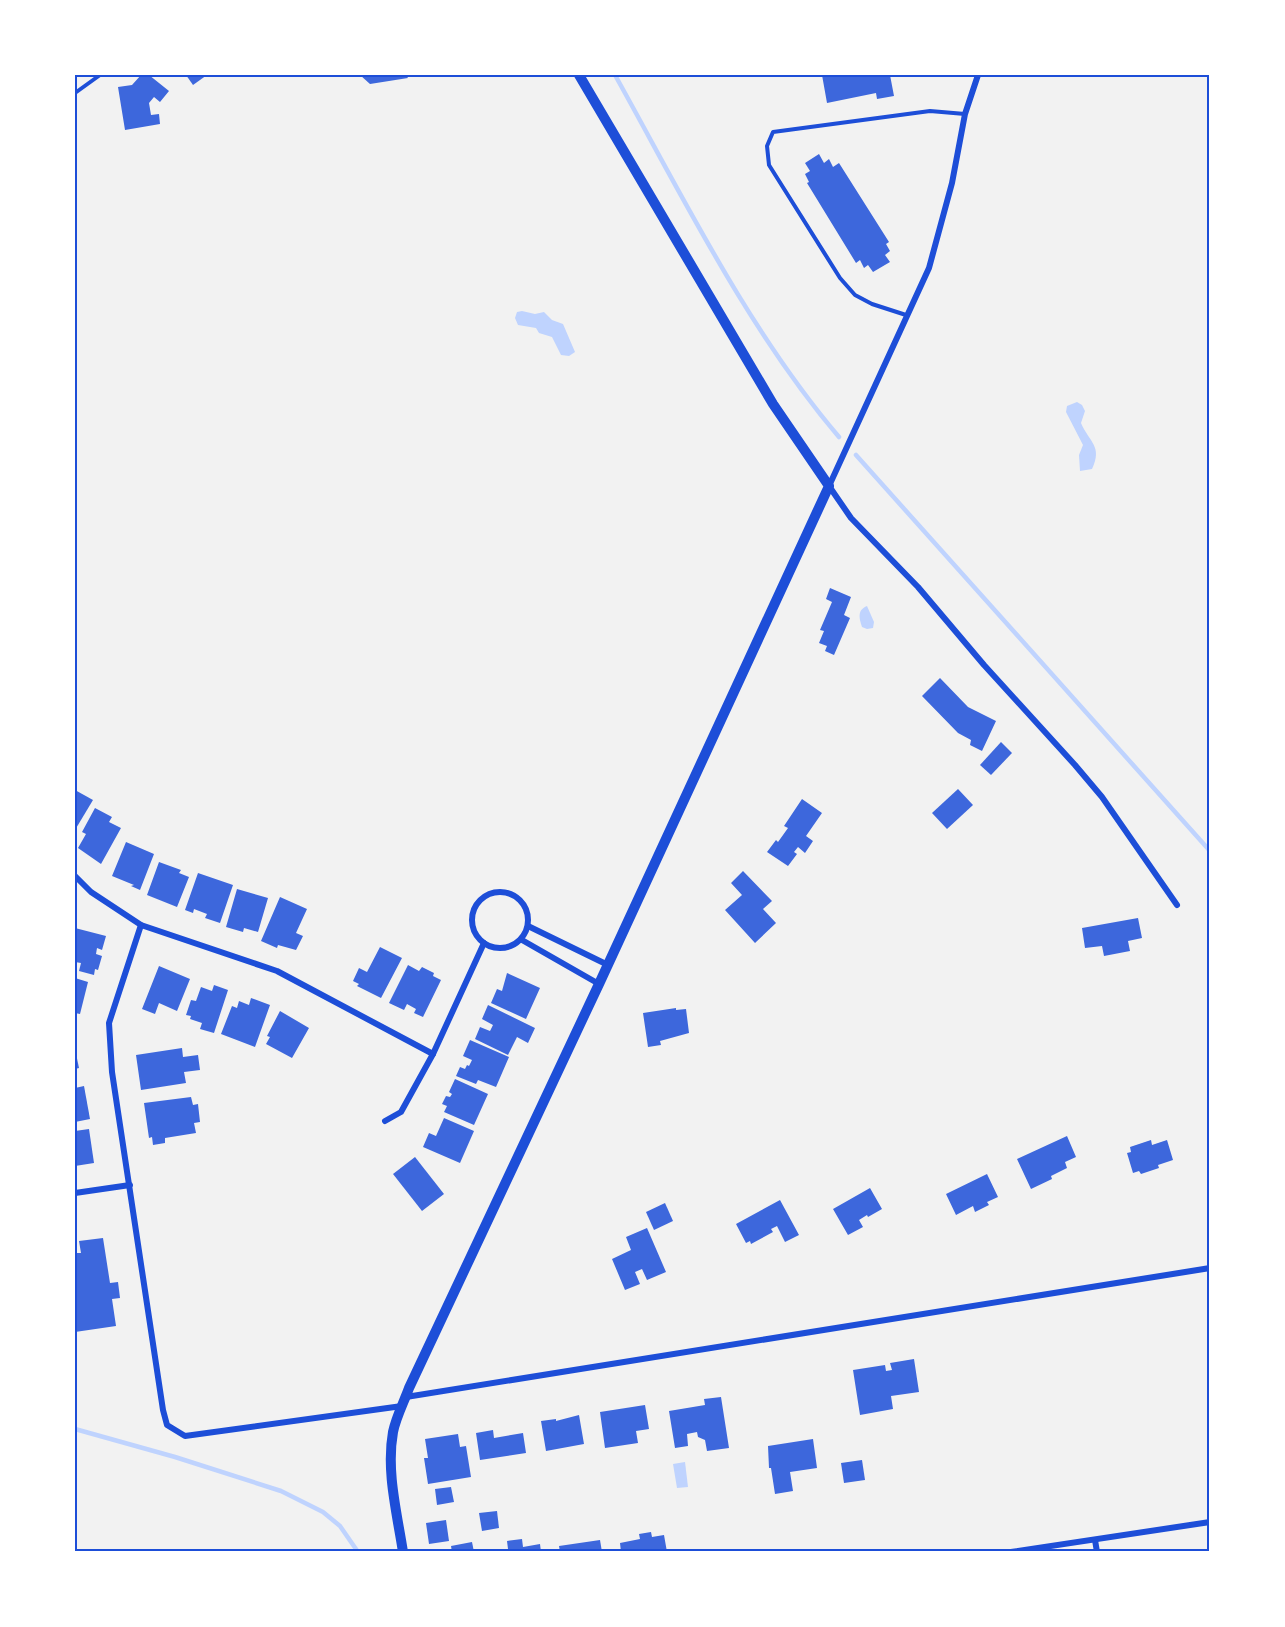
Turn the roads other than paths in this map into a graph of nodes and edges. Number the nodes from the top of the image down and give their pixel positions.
1 (100, 75) edge
2 (579, 75) edge
3 (978, 75) edge
4 (75, 93) edge
5 (965, 114) junction
6 (906, 315) junction
7 (829, 486) junction
8 (75, 876) edge
9 (1177, 905) dead end
10 (141, 925) junction
11 (528, 926) junction
12 (522, 940) junction
13 (484, 944) junction
14 (608, 965) junction
15 (599, 984) junction
16 (433, 1054) junction
17 (385, 1121) dead end
18 (130, 1185) junction
19 (75, 1193) edge
20 (1210, 1268) edge
21 (404, 1401) junction
22 (1210, 1522) edge
23 (1095, 1540) junction
24 (403, 1552) edge
25 (1011, 1552) edge
26 (1097, 1552) edge

1 - 4 lane
2 - 7 street
3 - 5 street
5 - 6 street
5 - 6 lane
6 - 7 street
7 - 9 street
7 - 14 street
8 - 10 street
10 - 16 street
10 - 18 street
11 - 12 street
11 - 13 street
11 - 14 street
12 - 13 street
12 - 15 street
13 - 16 street
14 - 15 street
15 - 21 street
16 - 17 street
18 - 19 street
18 - 21 street
20 - 21 street
21 - 24 street
22 - 23 street
23 - 25 street
23 - 26 street

